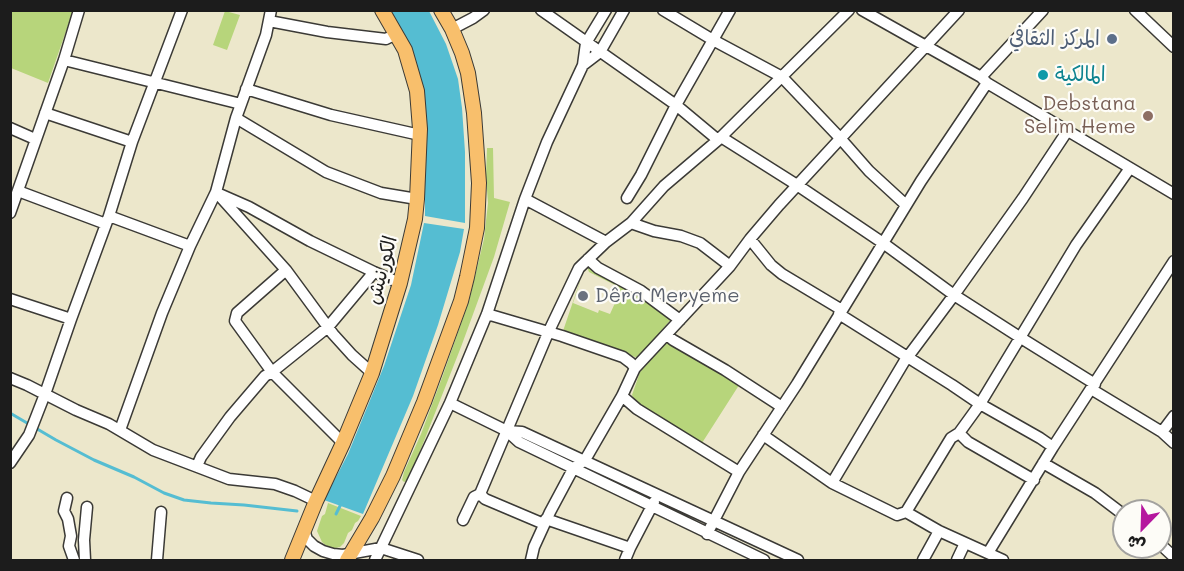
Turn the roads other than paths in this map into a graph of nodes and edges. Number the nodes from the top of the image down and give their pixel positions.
1 (79, 10) edge
2 (182, 10) edge
3 (382, 10) edge
4 (441, 10) edge
5 (484, 10) edge
6 (541, 10) edge
7 (606, 10) edge
8 (624, 10) edge
9 (663, 10) edge
10 (730, 10) edge
11 (849, 10) edge
12 (862, 10) edge
13 (959, 10) edge
14 (1043, 10) edge
15 (1135, 10) edge
16 (270, 16) edge
17 (452, 29) junction
18 (396, 34) junction
19 (713, 40) junction
20 (586, 43) junction
21 (925, 46) junction
22 (1173, 47) edge
23 (600, 52) junction
24 (64, 60) junction
25 (583, 65) junction
26 (782, 77) junction
27 (984, 80) junction
28 (154, 82) junction
29 (246, 89) junction
30 (241, 104) junction
31 (676, 105) junction
32 (45, 113) junction
33 (236, 118) junction
34 (10, 128) edge
35 (1068, 130) junction
36 (420, 135) junction
37 (719, 138) junction
38 (840, 138) junction
39 (35, 139) junction
40 (132, 142) junction
41 (1130, 168) junction
42 (797, 185) junction
43 (18, 191) junction
44 (216, 192) junction
45 (1173, 194) edge
46 (417, 198) junction
47 (627, 198) dead end
48 (525, 199) junction
49 (906, 205) junction
50 (10, 213) edge
51 (108, 220) junction
52 (631, 223) junction
53 (750, 239) junction
54 (606, 242) junction
55 (883, 243) junction
56 (190, 246) junction
57 (588, 259) junction
58 (1173, 261) edge
59 (730, 266) junction
60 (286, 270) junction
61 (374, 272) junction
62 (400, 283) junction
63 (954, 294) junction
64 (10, 299) edge
65 (841, 312) junction
66 (487, 314) junction
67 (71, 319) junction
68 (680, 320) junction
69 (328, 327) junction
70 (548, 333) junction
71 (667, 335) junction
72 (1021, 338) junction
73 (907, 357) junction
74 (635, 368) junction
75 (272, 372) junction
76 (372, 372) junction
77 (10, 378) edge
78 (1093, 386) junction
79 (45, 394) junction
80 (622, 396) junction
81 (450, 403) junction
82 (980, 404) junction
83 (782, 407) junction
84 (1173, 416) edge
85 (120, 430) junction
86 (507, 431) junction
87 (1162, 432) junction
88 (959, 433) junction
89 (763, 435) junction
90 (343, 443) junction
91 (1173, 443) edge
92 (1053, 447) junction
93 (585, 460) junction
94 (10, 463) edge
95 (1043, 463) junction
96 (197, 466) junction
97 (573, 469) junction
98 (739, 472) junction
99 (1034, 480) junction
100 (832, 483) junction
101 (480, 494) junction
102 (658, 495) junction
103 (67, 498) dead end
104 (316, 501) junction
105 (1112, 506) edge
106 (87, 507) dead end
107 (652, 507) junction
108 (161, 512) dead end
109 (906, 512) junction
110 (463, 520) dead end
111 (713, 521) junction
112 (545, 522) junction
113 (304, 530) junction
114 (939, 531) junction
115 (707, 534) junction
116 (965, 543) junction
117 (381, 548) junction
118 (630, 548) junction
119 (987, 553) junction
120 (350, 557) edge
121 (74, 561) edge
122 (85, 561) edge
123 (157, 561) edge
124 (292, 561) edge
125 (375, 561) edge
126 (418, 561) edge
127 (531, 561) edge
128 (625, 561) edge
129 (764, 561) edge
130 (798, 561) edge
131 (923, 561) edge
132 (957, 561) edge
133 (1003, 561) edge

1 - 24 street
2 - 28 street
3 - 18 main road, الكورنيش
4 - 17 main road
5 - 17 street
6 - 20 street
7 - 20 street
8 - 23 street
9 - 19 street
10 - 19 street
11 - 26 street
12 - 21 street
13 - 21 street
14 - 27 street
15 - 22 street
16 - 18 street
16 - 29 street
17 - 120 main road
18 - 36 main road, الكورنيش
19 - 26 street
19 - 31 street
20 - 23 street
20 - 25 street
21 - 27 street
21 - 38 street
23 - 25 street
23 - 31 street
24 - 28 street
24 - 32 street
25 - 48 street
26 - 37 street
26 - 38 street
27 - 35 street
27 - 49 street
28 - 30 street
28 - 40 street
29 - 30 street
29 - 36 street
30 - 33 street
31 - 37 street
31 - 47 street
32 - 39 street
32 - 40 street
33 - 44 street
33 - 46 street
34 - 39 street
35 - 41 street
35 - 63 street
36 - 46 main road, الكورنيش
37 - 42 street
37 - 52 street
38 - 42 street
38 - 49 street
39 - 43 street
40 - 51 street
41 - 45 street
41 - 72 street
42 - 53 street
42 - 55 street
43 - 50 street
43 - 51 street
44 - 56 street
44 - 60 street
44 - 61 street
46 - 62 main road, الكورنيش
48 - 54 street
48 - 66 street
49 - 55 street
51 - 56 street
51 - 67 street
52 - 54 street
52 - 59 street
53 - 59 street
53 - 65 street
54 - 57 street
55 - 63 street
55 - 65 street
56 - 85 street
57 - 68 street
57 - 70 street
58 - 78 street
59 - 68 street
60 - 69 street
60 - 75 street
61 - 62 street
61 - 69 street
62 - 76 main road, الكورنيش
63 - 72 street
63 - 73 street
64 - 67 street
65 - 73 street
65 - 83 street
66 - 70 street
66 - 81 street
67 - 79 street
68 - 71 street
69 - 75 street
69 - 76 street
70 - 74 street
70 - 86 street
71 - 74 street
71 - 83 street
72 - 78 street
72 - 82 street
73 - 82 street
73 - 100 street
74 - 80 street
75 - 90 street
75 - 96 street
76 - 90 main road, الكورنيش
77 - 79 street
78 - 87 street
78 - 92 street
79 - 85 street
79 - 94 street
80 - 93 street
80 - 98 street
81 - 86 street
81 - 117 street
82 - 88 street
82 - 92 street
83 - 89 street
84 - 87 street
85 - 96 street
86 - 93 street
86 - 97 street
86 - 101 street
87 - 91 street
88 - 99 street
88 - 109 street
89 - 98 street
89 - 100 street
90 - 104 main road, الكورنيش
92 - 95 street
93 - 97 street
93 - 102 street
95 - 99 street
95 - 105 street
96 - 104 street
97 - 107 street
97 - 112 street
98 - 111 street
99 - 119 street
100 - 109 street
101 - 110 street
101 - 112 street
102 - 107 street
102 - 111 street
103 - 121 street
104 - 113 main road, الكورنيش
106 - 122 street
107 - 115 street
107 - 118 street
108 - 123 street
109 - 114 street
111 - 115 street
111 - 130 street
112 - 118 street
112 - 127 street
113 - 120 street
113 - 124 main road, الكورنيش
114 - 116 street
114 - 131 street
115 - 129 street
116 - 119 street
116 - 132 street
117 - 120 street
117 - 125 street
117 - 126 street
118 - 128 street
119 - 133 street

